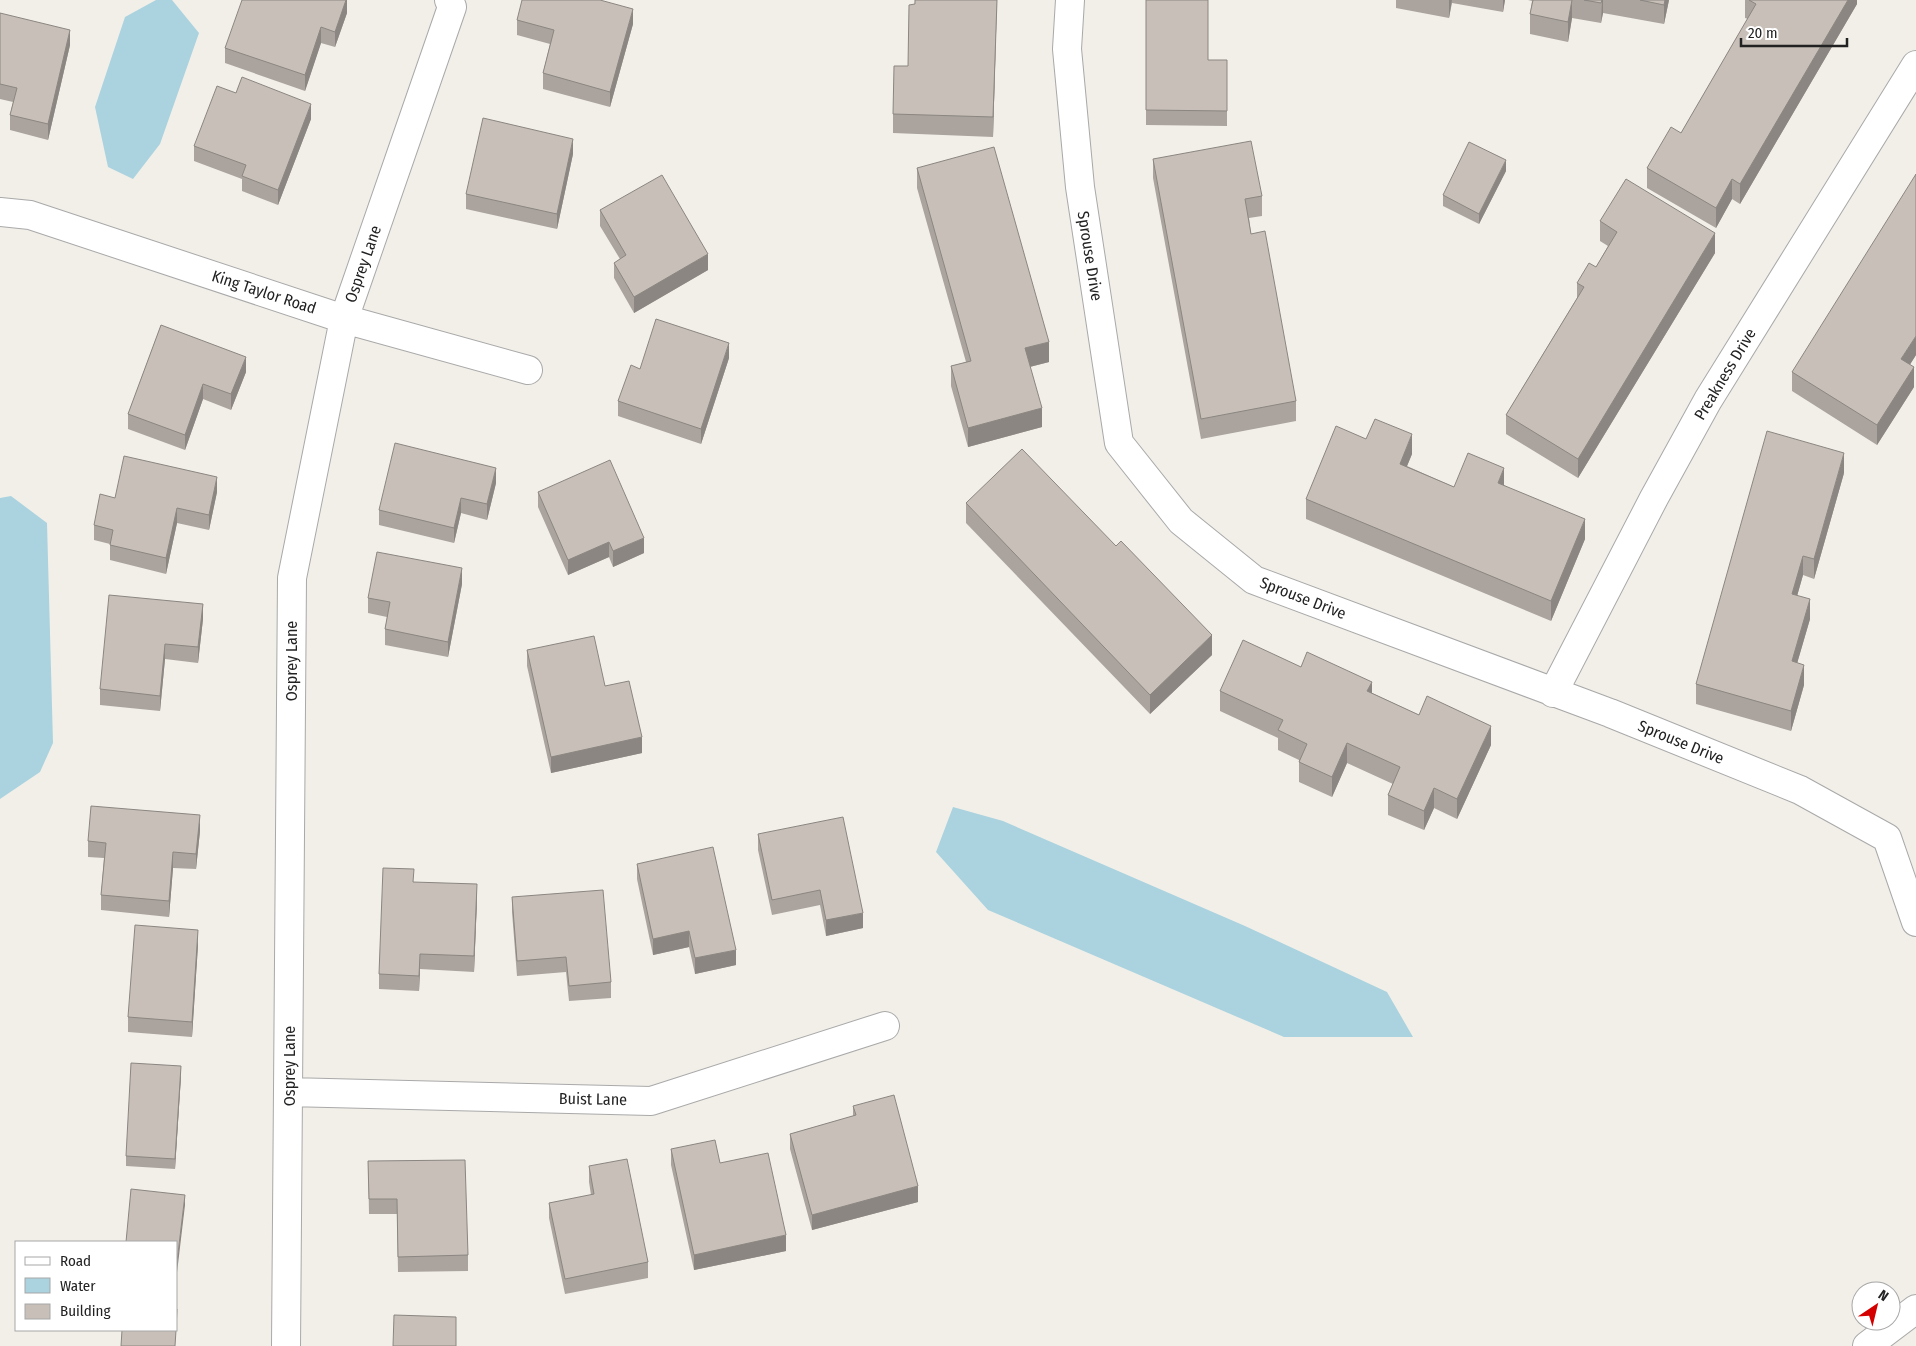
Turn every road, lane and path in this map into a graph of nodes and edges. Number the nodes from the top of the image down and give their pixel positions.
1 (449, 0) edge
2 (1070, 0) edge
3 (1916, 66) edge
4 (0, 212) edge
5 (344, 319) junction
6 (528, 370) dead end
7 (1553, 693) junction
8 (1916, 922) edge
9 (885, 1026) dead end
10 (288, 1092) junction
11 (1916, 1309) edge
12 (286, 1346) edge
13 (1867, 1346) edge

1 - 5 street, Osprey Lane
2 - 7 street, Sprouse Drive
3 - 7 street, Preakness Drive
4 - 5 street, King Taylor Road
5 - 6 street, King Taylor Road
5 - 10 street, Osprey Lane
7 - 8 street, Sprouse Drive
9 - 10 street, Buist Lane
10 - 12 street, Osprey Lane
11 - 13 street

